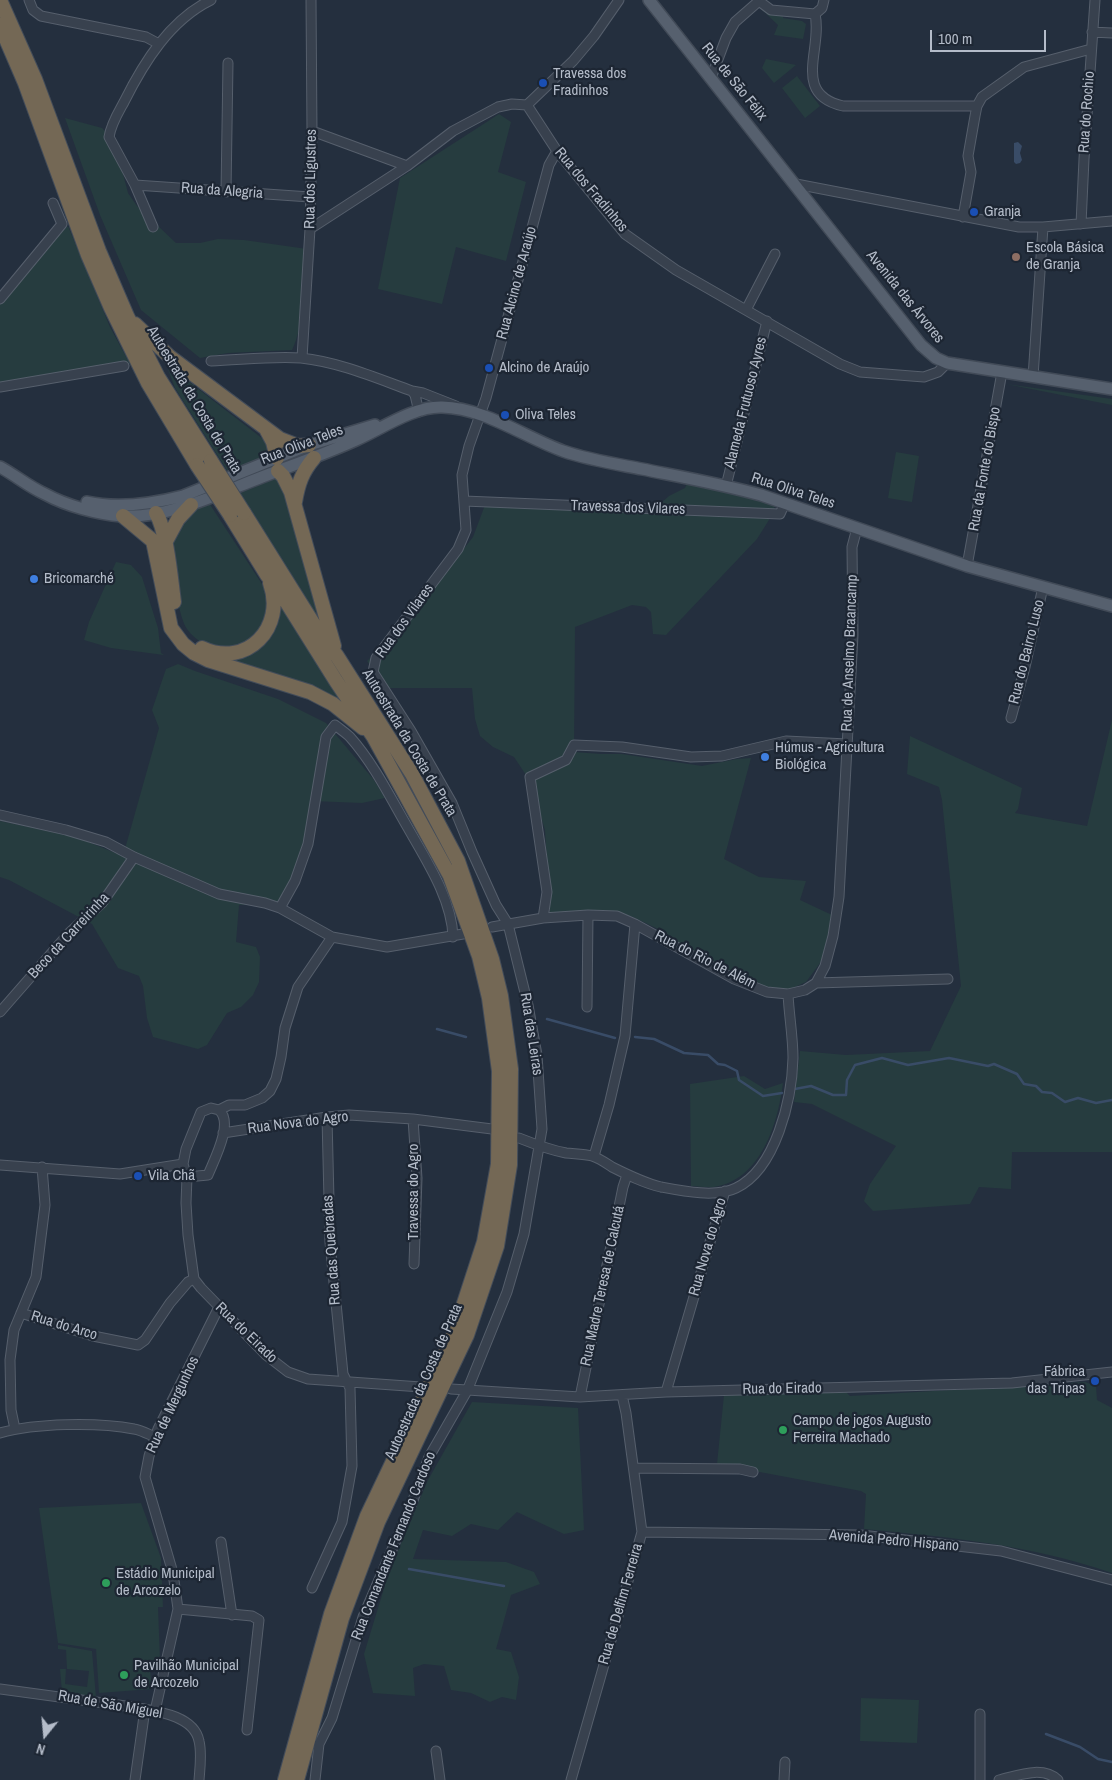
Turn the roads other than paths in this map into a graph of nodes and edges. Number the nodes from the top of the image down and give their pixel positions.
1 (0, 0) edge
2 (29, 0) edge
3 (211, 0) edge
4 (311, 0) edge
5 (619, 0) edge
6 (649, 0) edge
7 (760, 0) edge
8 (824, 0) edge
9 (1095, 0) edge
10 (815, 14) junction
11 (0, 25) edge
12 (1092, 32) junction
13 (1112, 33) edge
14 (159, 44) junction
15 (1091, 49) junction
16 (228, 63) dead end
17 (711, 78) junction
18 (527, 105) junction
19 (976, 106) junction
20 (312, 131) junction
21 (557, 151) junction
22 (407, 166) junction
23 (796, 184) junction
24 (134, 185) junction
25 (824, 190) junction
26 (226, 192) junction
27 (310, 197) junction
28 (53, 203) dead end
29 (812, 206) junction
30 (963, 217) junction
31 (1112, 221) edge
32 (1081, 224) junction
33 (153, 227) dead end
34 (1043, 227) junction
35 (310, 230) junction
36 (774, 254) dead end
37 (0, 299) edge
38 (746, 310) junction
39 (127, 316) junction
40 (767, 321) junction
41 (302, 358) junction
42 (211, 361) dead end
43 (947, 363) junction
44 (124, 366) dead end
45 (1002, 372) junction
46 (1033, 377) junction
47 (0, 387) edge
48 (1112, 388) edge
49 (416, 392) junction
50 (422, 411) junction
51 (464, 411) junction
52 (479, 416) junction
53 (266, 429) junction
54 (312, 452) junction
55 (275, 466) junction
56 (0, 467) edge
57 (256, 473) junction
58 (12, 474) junction
59 (726, 486) junction
60 (166, 500) junction
61 (464, 500) junction
62 (785, 502) junction
63 (143, 504) junction
64 (191, 504) junction
65 (294, 505) junction
66 (156, 513) junction
67 (237, 514) junction
68 (123, 516) junction
69 (857, 528) junction
70 (159, 542) junction
71 (967, 566) junction
72 (267, 575) junction
73 (1043, 587) junction
74 (1112, 606) edge
75 (338, 656) junction
76 (1011, 718) dead end
77 (373, 736) junction
78 (847, 744) junction
79 (0, 815) edge
80 (134, 857) junction
81 (280, 908) junction
82 (588, 915) junction
83 (543, 918) junction
84 (508, 924) junction
85 (635, 924) junction
86 (492, 927) dead end
87 (463, 934) dead end
88 (332, 937) junction
89 (453, 937) junction
90 (948, 979) dead end
91 (816, 983) junction
92 (788, 994) junction
93 (586, 1007) dead end
94 (0, 1012) edge
95 (219, 1110) junction
96 (327, 1117) junction
97 (413, 1119) junction
98 (492, 1129) dead end
99 (223, 1133) junction
100 (519, 1138) dead end
101 (540, 1146) junction
102 (594, 1156) junction
103 (0, 1164) edge
104 (182, 1164) junction
105 (42, 1167) junction
106 (627, 1175) junction
107 (187, 1177) junction
108 (725, 1191) junction
109 (414, 1264) dead end
110 (194, 1279) junction
111 (219, 1307) junction
112 (21, 1313) junction
113 (1112, 1372) edge
114 (346, 1381) junction
115 (421, 1387) dead end
116 (451, 1389) dead end
117 (467, 1391) junction
118 (666, 1392) junction
119 (622, 1395) junction
120 (580, 1397) junction
121 (15, 1429) junction
122 (0, 1433) edge
123 (155, 1437) junction
124 (634, 1468) junction
125 (753, 1472) dead end
126 (642, 1532) junction
127 (221, 1542) dead end
128 (1112, 1580) edge
129 (312, 1588) dead end
130 (178, 1609) junction
131 (232, 1614) junction
132 (0, 1689) edge
133 (145, 1709) junction
134 (155, 1711) junction
135 (980, 1714) dead end
136 (247, 1730) dead end
137 (436, 1751) dead end
138 (785, 1762) dead end
139 (135, 1780) edge
140 (199, 1780) edge
141 (285, 1780) edge
142 (296, 1780) edge
143 (315, 1780) edge
144 (440, 1780) edge
145 (571, 1780) edge
146 (784, 1780) edge
147 (980, 1780) edge
148 (999, 1780) edge
149 (1058, 1780) edge

1 - 39 highway, Autoestrada da Costa de Prata
2 - 14 street
3 - 14 street
4 - 20 street, Rua dos Ligustres
5 - 18 street
6 - 17 main road, Rua de São Félix
7 - 10 street
7 - 17 street
8 - 10 street
9 - 12 street, Rua do Rochio
10 - 19 street
11 - 67 highway, Autoestrada da Costa de Prata, bridge
12 - 13 street
12 - 15 street, Rua do Rochio
14 - 24 street
15 - 19 street
15 - 32 street, Rua do Rochio
16 - 26 street
17 - 23 main road, Rua de São Félix
18 - 21 street, Rua dos Fradinhos
18 - 22 street
19 - 30 street
20 - 22 street
20 - 27 street, Rua dos Ligustres
21 - 38 street, Rua dos Fradinhos
21 - 52 street, Rua Alcino de Araújo
22 - 35 street
23 - 25 street
23 - 29 main road, Avenida das Árvores
24 - 26 street, Rua da Alegria
24 - 33 street
25 - 29 street
25 - 30 street
26 - 27 street, Rua da Alegria
27 - 35 street, Rua dos Ligustres
28 - 37 street
29 - 43 main road, Avenida das Árvores
30 - 34 street
31 - 32 street
32 - 34 street
34 - 46 street
35 - 41 street, Rua dos Ligustres
36 - 38 street
38 - 40 street, Rua dos Fradinhos
39 - 53 highway
39 - 67 highway, Autoestrada da Costa de Prata, bridge
40 - 43 street, Rua dos Fradinhos
40 - 59 street, Alameda Frutuoso Ayres
41 - 42 street, Rua Oliva Teles
41 - 49 street, Rua Oliva Teles
43 - 45 main road, Avenida das Árvores
44 - 47 street
45 - 46 main road, Avenida das Árvores
45 - 71 street, Rua da Fonte do Bispo
46 - 48 main road, Avenida das Árvores
49 - 50 street
49 - 51 street, Rua Oliva Teles
50 - 51 main road, Rua Oliva Teles
50 - 54 main road, Rua Oliva Teles
51 - 52 main road, Rua Oliva Teles
52 - 59 main road, Rua Oliva Teles
52 - 61 street, Rua dos Vilares
53 - 54 highway
53 - 55 highway
54 - 55 main road, Rua Oliva Teles
54 - 65 highway
55 - 57 main road, Rua Oliva Teles
55 - 65 highway
56 - 58 main road, Rua Oliva Teles
57 - 60 main road, Rua Oliva Teles
57 - 64 main road, Rua Oliva Teles
58 - 63 main road, Rua Oliva Teles
58 - 68 main road, Rua Oliva Teles
59 - 62 main road, Rua Oliva Teles
60 - 63 main road, Rua Oliva Teles
60 - 66 main road
61 - 62 street, Travessa dos Vilares
61 - 84 street, Rua dos Vilares
62 - 69 main road, Rua Oliva Teles
63 - 66 main road
64 - 66 main road, Rua Oliva Teles
64 - 70 highway
65 - 75 highway
66 - 68 main road, Rua Oliva Teles
66 - 70 highway
67 - 72 highway, Autoestrada da Costa de Prata
67 - 75 highway, Autoestrada da Costa de Prata
68 - 70 highway
69 - 71 main road, Rua Oliva Teles
69 - 78 street, Rua de Anselmo Braancamp
70 - 72 highway
70 - 77 highway
71 - 73 main road, Rua Oliva Teles
72 - 77 highway, Autoestrada da Costa de Prata
73 - 74 main road, Rua Oliva Teles
73 - 76 street, Rua do Bairro Luso
75 - 142 highway, Autoestrada da Costa de Prata
77 - 141 highway, Autoestrada da Costa de Prata
78 - 83 street
78 - 91 street, Rua de Anselmo Braancamp
79 - 80 street
80 - 81 street
80 - 94 street, Beco da Carreirinha
81 - 88 street
81 - 89 street
82 - 83 street, Rua do Rio de Além
82 - 85 street, Rua do Rio de Além
82 - 93 street
83 - 84 street, Rua do Rio de Além
84 - 86 street, Rua do Rio de Além
84 - 101 street, Rua das Leiras
85 - 92 street, Rua do Rio de Além
85 - 102 street
87 - 89 street
88 - 89 street
88 - 95 street
90 - 91 street
91 - 92 street
92 - 108 street
95 - 99 street
95 - 104 street
96 - 97 street, Rua Nova do Agro
96 - 99 street, Rua Nova do Agro
96 - 114 street, Rua das Quebradas
97 - 98 street, Rua Nova do Agro
97 - 109 street, Travessa do Agro
99 - 107 street
100 - 101 street, Rua Nova do Agro
101 - 102 street, Rua Nova do Agro
101 - 117 street, Rua Comandante Fernando Cardoso
102 - 106 street, Rua Nova do Agro
103 - 105 street
104 - 105 street
104 - 107 street
105 - 112 street, Rua do Arco
106 - 108 street, Rua Nova do Agro
106 - 120 street, Rua Madre Teresa de Calcutá
107 - 110 street
108 - 118 street, Rua Nova do Agro
110 - 111 street, Rua do Eirado
110 - 112 street, Rua do Arco
111 - 114 street, Rua do Eirado
111 - 123 street, Rua de Mergunhos
112 - 121 street
113 - 118 street, Rua do Eirado
114 - 115 street, Rua do Eirado
114 - 129 street, Rua das Quebradas
116 - 117 street, Rua do Eirado
117 - 120 street, Rua do Eirado
117 - 143 street, Rua Comandante Fernando Cardoso
118 - 119 street, Rua do Eirado
119 - 120 street, Rua do Eirado
119 - 124 street, Rua de Delfim Ferreira
121 - 122 street
121 - 123 street
123 - 130 street, Rua de Mergunhos
124 - 125 street
124 - 126 street, Rua de Delfim Ferreira
126 - 128 street, Avenida Pedro Hispano
126 - 145 street, Rua de Delfim Ferreira
127 - 131 street
130 - 131 street
130 - 134 street, Rua de Mergunhos
131 - 136 street
132 - 133 street, Rua de São Miguel
133 - 134 street, Rua de São Miguel
133 - 139 street
134 - 140 street, Rua de São Miguel
135 - 147 street
137 - 144 street
138 - 146 street
148 - 149 street

